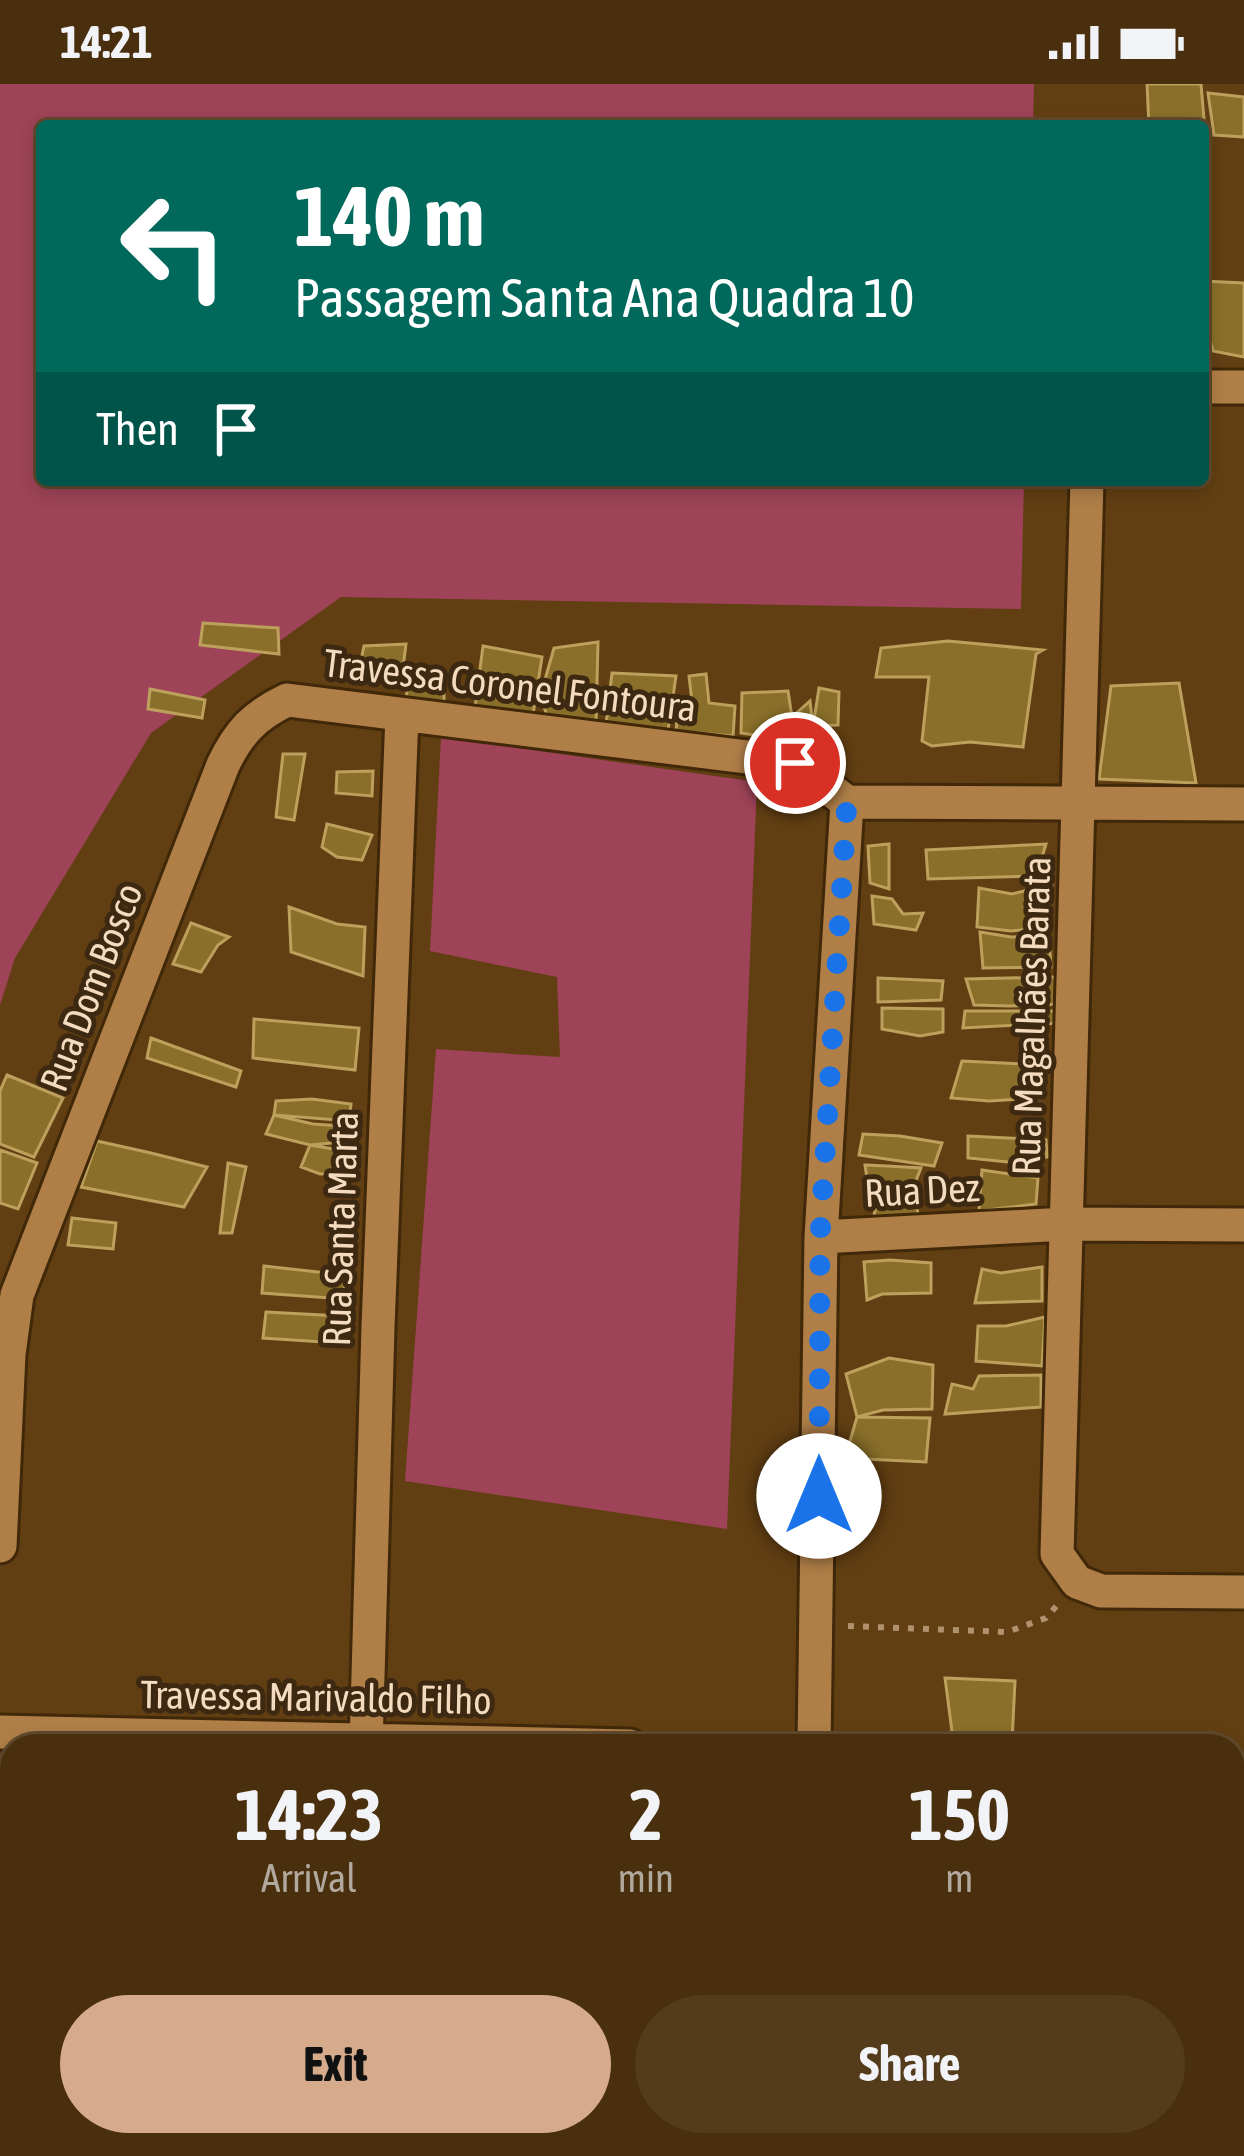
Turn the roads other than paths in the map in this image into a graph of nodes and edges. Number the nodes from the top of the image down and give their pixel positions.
1 (1209, 387) edge
2 (1244, 387) edge
3 (1087, 486) edge
4 (287, 700) joint
5 (402, 715) junction
6 (847, 802) junction
7 (1081, 802) junction
8 (1244, 804) edge
9 (1066, 1225) junction
10 (1244, 1226) edge
11 (820, 1237) junction
12 (0, 1546) edge
13 (1244, 1592) edge
14 (0, 1732) edge
15 (67, 1734) edge
16 (366, 1734) edge
17 (814, 1734) edge

1 - 2 street
3 - 7 street, Rua Magalhães Barata
4 - 5 street, Travessa Coronel Fontoura
4 - 12 street, Rua Dom Bosco
5 - 6 street, Travessa Coronel Fontoura
5 - 16 street, Rua Santa Marta
6 - 7 street
6 - 11 street
7 - 8 street
7 - 9 street, Rua Magalhães Barata
9 - 10 street, Rua Dez
9 - 11 street, Rua Dez
9 - 13 street, Rua Magalhães Barata
11 - 17 street
14 - 15 street, Travessa Marivaldo Filho

